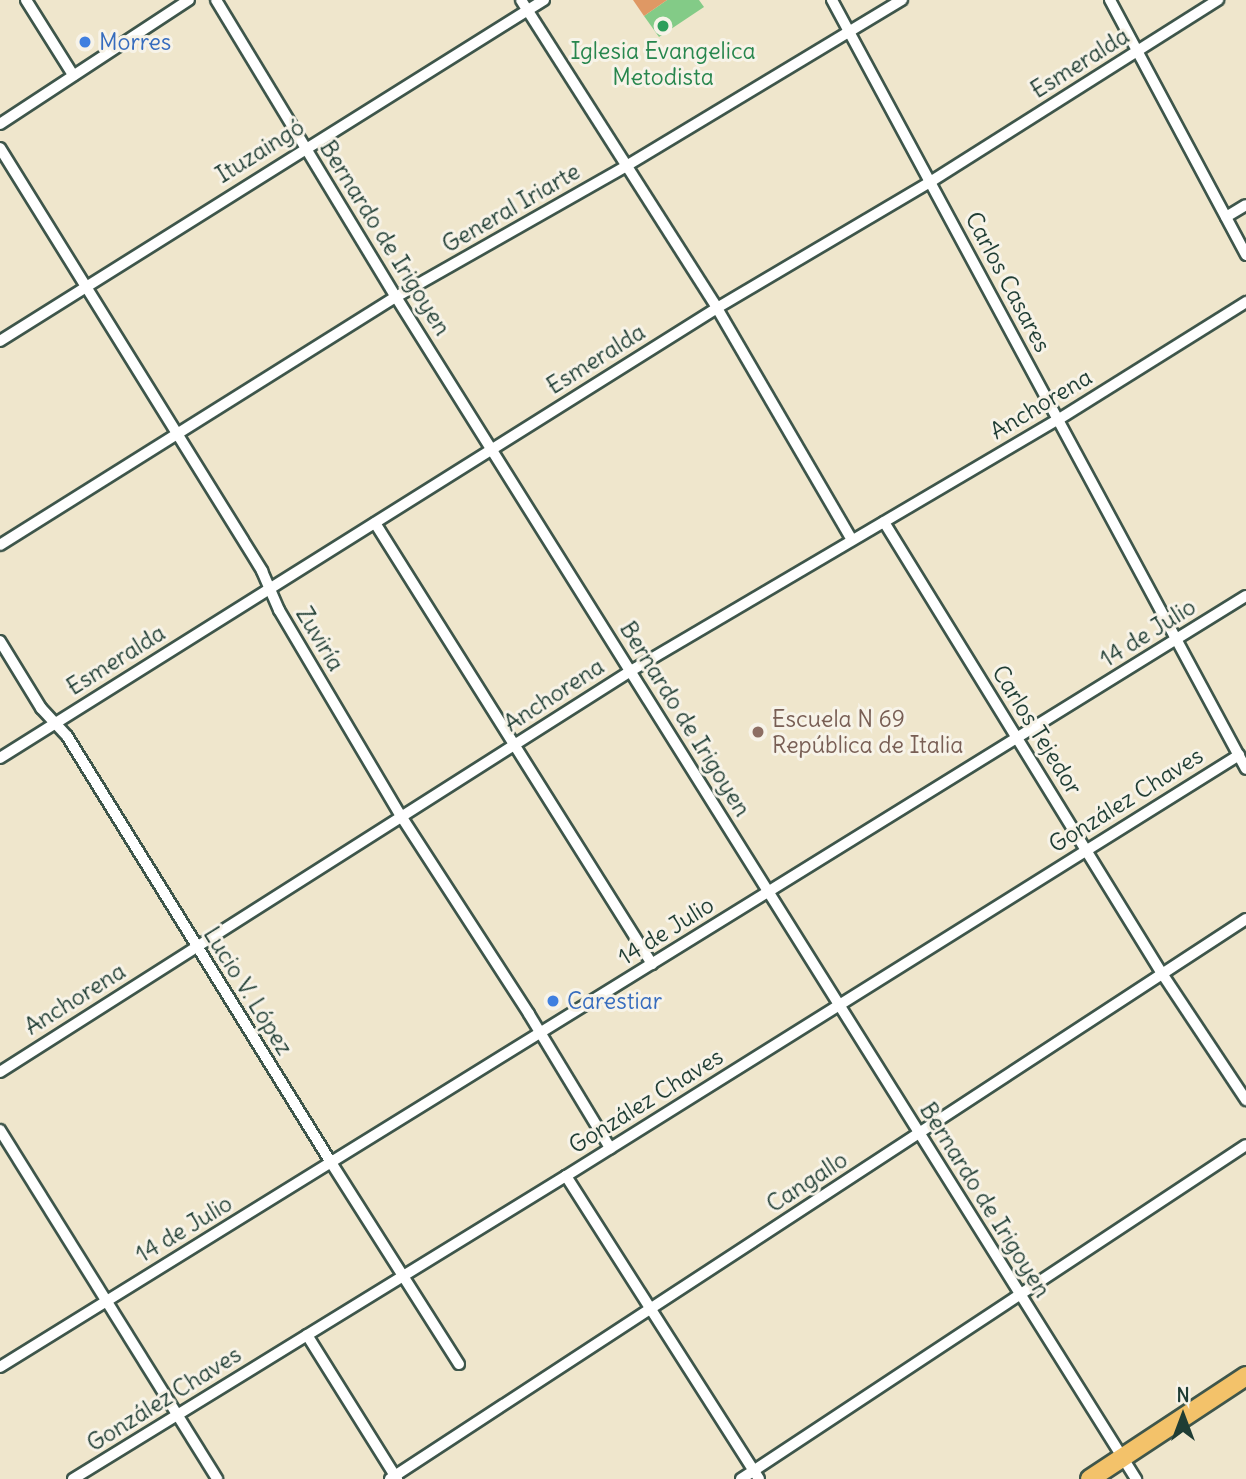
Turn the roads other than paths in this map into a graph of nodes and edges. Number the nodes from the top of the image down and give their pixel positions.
1 (26, 0) edge
2 (189, 0) edge
3 (216, 0) edge
4 (522, 0) edge
5 (544, 0) edge
6 (832, 0) edge
7 (902, 0) edge
8 (1111, 0) edge
9 (1218, 0) edge
10 (528, 10) junction
11 (850, 33) junction
12 (1139, 51) junction
13 (73, 75) junction
14 (0, 124) edge
15 (0, 148) edge
16 (304, 148) junction
17 (628, 165) junction
18 (930, 182) junction
19 (1246, 205) edge
20 (1226, 217) junction
21 (1246, 255) edge
22 (86, 286) junction
23 (396, 298) junction
24 (1246, 302) edge
25 (717, 308) junction
26 (0, 341) edge
27 (1059, 419) junction
28 (178, 434) junction
29 (491, 449) junction
30 (884, 522) junction
31 (375, 523) junction
32 (852, 541) junction
33 (0, 545) edge
34 (269, 588) junction
35 (1246, 596) edge
36 (1176, 640) junction
37 (0, 641) edge
38 (629, 672) junction
39 (55, 723) junction
40 (1016, 739) junction
41 (514, 746) junction
42 (1239, 755) junction
43 (0, 758) edge
44 (1246, 769) edge
45 (401, 816) junction
46 (1086, 849) junction
47 (769, 892) junction
48 (1246, 919) edge
49 (197, 948) junction
50 (652, 964) junction
51 (1161, 972) junction
52 (838, 1004) junction
53 (541, 1035) junction
54 (0, 1072) edge
55 (1246, 1100) edge
56 (0, 1130) edge
57 (918, 1135) junction
58 (1246, 1145) edge
59 (610, 1148) junction
60 (331, 1164) junction
61 (566, 1176) junction
62 (403, 1275) junction
63 (1019, 1295) junction
64 (105, 1302) junction
65 (652, 1308) junction
66 (307, 1335) junction
67 (459, 1364) dead end
68 (0, 1367) edge
69 (1246, 1376) edge
70 (178, 1415) junction
71 (1122, 1458) junction
72 (757, 1475) edge
73 (394, 1478) edge
74 (73, 1479) edge
75 (218, 1479) edge
76 (741, 1479) edge
77 (1090, 1479) edge
78 (1136, 1479) edge

1 - 13 street
2 - 13 street
3 - 16 street, Bernardo de Irigoyen
4 - 10 street
5 - 10 street, Ituzaingó
6 - 11 street, Carlos Casares
7 - 11 street, General Iriarte
8 - 12 street
9 - 12 street, Esmeralda
10 - 16 street, Ituzaingó
10 - 17 street
11 - 17 street, General Iriarte
11 - 18 street, Carlos Casares
12 - 18 street, Esmeralda
12 - 20 street
13 - 14 street
15 - 22 street, Zuviría
16 - 22 street, Ituzaingó
16 - 23 street, Bernardo de Irigoyen
17 - 23 street, General Iriarte
17 - 25 street
18 - 25 street, Esmeralda
18 - 27 street, Carlos Casares
19 - 20 street
20 - 21 street
22 - 26 street, Ituzaingó
22 - 28 street, Zuviría
23 - 28 street, General Iriarte
23 - 29 street, Bernardo de Irigoyen
24 - 27 street, Anchorena
25 - 29 street, Esmeralda
25 - 32 street
27 - 30 street, Anchorena
27 - 36 street, Carlos Casares
28 - 33 street, General Iriarte
28 - 34 street, Zuviría
29 - 31 street, Esmeralda
29 - 38 street, Bernardo de Irigoyen
30 - 32 street, Anchorena
30 - 40 street, Carlos Tejedor
31 - 34 street, Esmeralda
31 - 41 street
32 - 38 street, Anchorena
34 - 39 street, Esmeralda
34 - 45 street, Zuviría
35 - 36 street, 14 de Julio
36 - 40 street, 14 de Julio
36 - 42 street, Carlos Casares
37 - 39 street, Lucio V. López
38 - 41 street, Anchorena
38 - 47 street, Bernardo de Irigoyen
39 - 43 street, Esmeralda
39 - 49 street, Lucio V. López
40 - 46 street, Carlos Tejedor
40 - 47 street, 14 de Julio
41 - 45 street, Anchorena
41 - 50 street
42 - 44 street, Carlos Casares
42 - 46 street, González Chaves
45 - 49 street, Anchorena
45 - 53 street, Zuviría
46 - 51 street, Carlos Tejedor
46 - 52 street, González Chaves
47 - 50 street, 14 de Julio
47 - 52 street, Bernardo de Irigoyen
48 - 51 street, Cangallo
49 - 54 street, Anchorena
49 - 60 street, Lucio V. López
50 - 53 street, 14 de Julio
51 - 55 street, Carlos Tejedor
51 - 57 street, Cangallo
52 - 57 street, Bernardo de Irigoyen
52 - 59 street, González Chaves
53 - 59 street, Zuviría
53 - 60 street, 14 de Julio
56 - 64 street
57 - 63 street, Bernardo de Irigoyen
57 - 65 street, Cangallo
58 - 63 street
59 - 61 street, González Chaves
60 - 62 street, Lucio V. López
60 - 64 street, 14 de Julio
61 - 62 street, González Chaves
61 - 65 street
62 - 66 street, González Chaves
62 - 67 street, Lucio V. López
63 - 71 street, Bernardo de Irigoyen
63 - 72 street
64 - 68 street, 14 de Julio
64 - 70 street
65 - 72 street
65 - 73 street, Cangallo
66 - 70 street, González Chaves
66 - 73 street
69 - 71 main road
70 - 74 street, González Chaves
70 - 75 street
71 - 77 main road
71 - 78 street, Bernardo de Irigoyen
72 - 76 street

